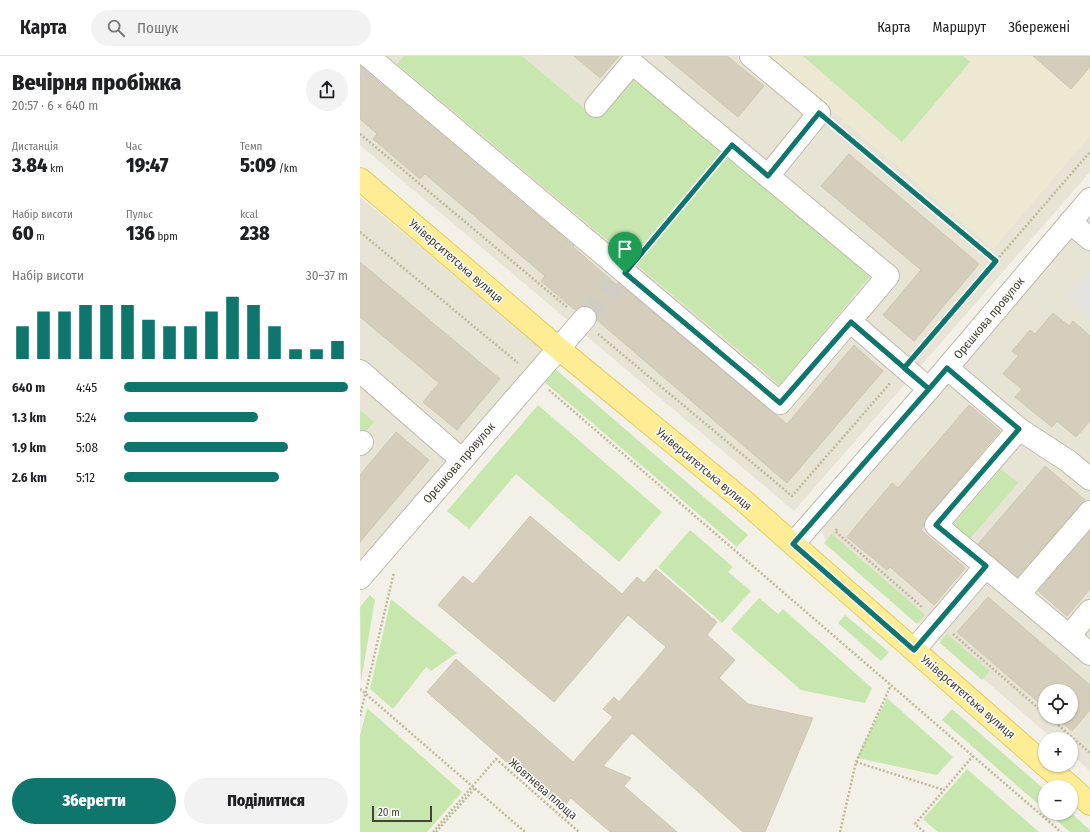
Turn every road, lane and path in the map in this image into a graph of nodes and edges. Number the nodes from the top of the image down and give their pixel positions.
1 (751, 56) edge
2 (369, 60) edge
3 (596, 106) dead end
4 (819, 113) junction
5 (732, 145) junction
6 (1090, 152) edge
7 (768, 176) junction
8 (360, 179) edge
9 (1090, 200) edge
10 (1070, 222) junction
11 (360, 232) edge
12 (1090, 239) edge
13 (996, 261) junction
14 (620, 278) junction
15 (585, 318) tunnel mouth
16 (851, 322) junction
17 (558, 348) junction
18 (904, 368) junction
19 (947, 368) junction
20 (360, 371) edge
21 (534, 377) junction
22 (929, 389) junction
23 (1019, 429) junction
24 (462, 460) junction
25 (1086, 469) edge
26 (792, 496) dead end
27 (1090, 512) edge
28 (793, 544) junction
29 (395, 566) dead end
30 (986, 566) junction
31 (360, 578) edge
32 (1019, 594) junction
33 (1090, 611) edge
34 (1069, 636) junction
35 (914, 650) junction
36 (1090, 654) edge
37 (891, 685) junction
38 (360, 689) edge
39 (365, 693) junction
40 (360, 716) edge
41 (1057, 724) edge
42 (1090, 753) edge
43 (973, 756) junction
44 (1038, 759) edge
45 (856, 762) junction
46 (1054, 772) edge
47 (474, 787) junction
48 (944, 790) junction
49 (1081, 794) edge
50 (433, 832) edge
51 (436, 832) edge
52 (525, 832) edge
53 (579, 832) edge
54 (839, 832) edge
55 (924, 832) edge
56 (1061, 832) edge

1 - 4 street
2 - 14 street
3 - 5 street
4 - 7 street
4 - 13 path
5 - 7 street
5 - 14 path
6 - 13 path
7 - 16 street
8 - 17 main road, Університетська вулиця
9 - 10 street, Орєшкова провулок
10 - 12 street
10 - 19 street, Орєшкова провулок
11 - 21 path
13 - 18 path
14 - 16 street
15 - 17 street, Орєшкова провулок
16 - 18 street
17 - 21 street, Орєшкова провулок
17 - 28 main road, Університетська вулиця
18 - 22 street
18 - 26 path
19 - 22 street, Орєшкова провулок
19 - 23 street
20 - 24 street
21 - 24 street, Орєшкова провулок
21 - 37 path
22 - 28 street, Орєшкова провулок
23 - 25 street
23 - 30 street
24 - 31 street, Орєшкова провулок
27 - 32 street
28 - 35 main road, Університетська вулиця
29 - 39 path
30 - 32 street
30 - 35 street
32 - 34 street
33 - 34 street
34 - 36 street
35 - 44 main road, Університетська вулиця
37 - 43 path
37 - 45 path
38 - 39 path
39 - 40 path
39 - 47 path
41 - 42 path
43 - 48 path
43 - 56 path
45 - 48 path
45 - 54 path
46 - 49 main road, Університетська вулиця
47 - 50 path, Жовтнева площа
47 - 51 path
47 - 52 path
47 - 53 path, Жовтнева площа
48 - 55 path

